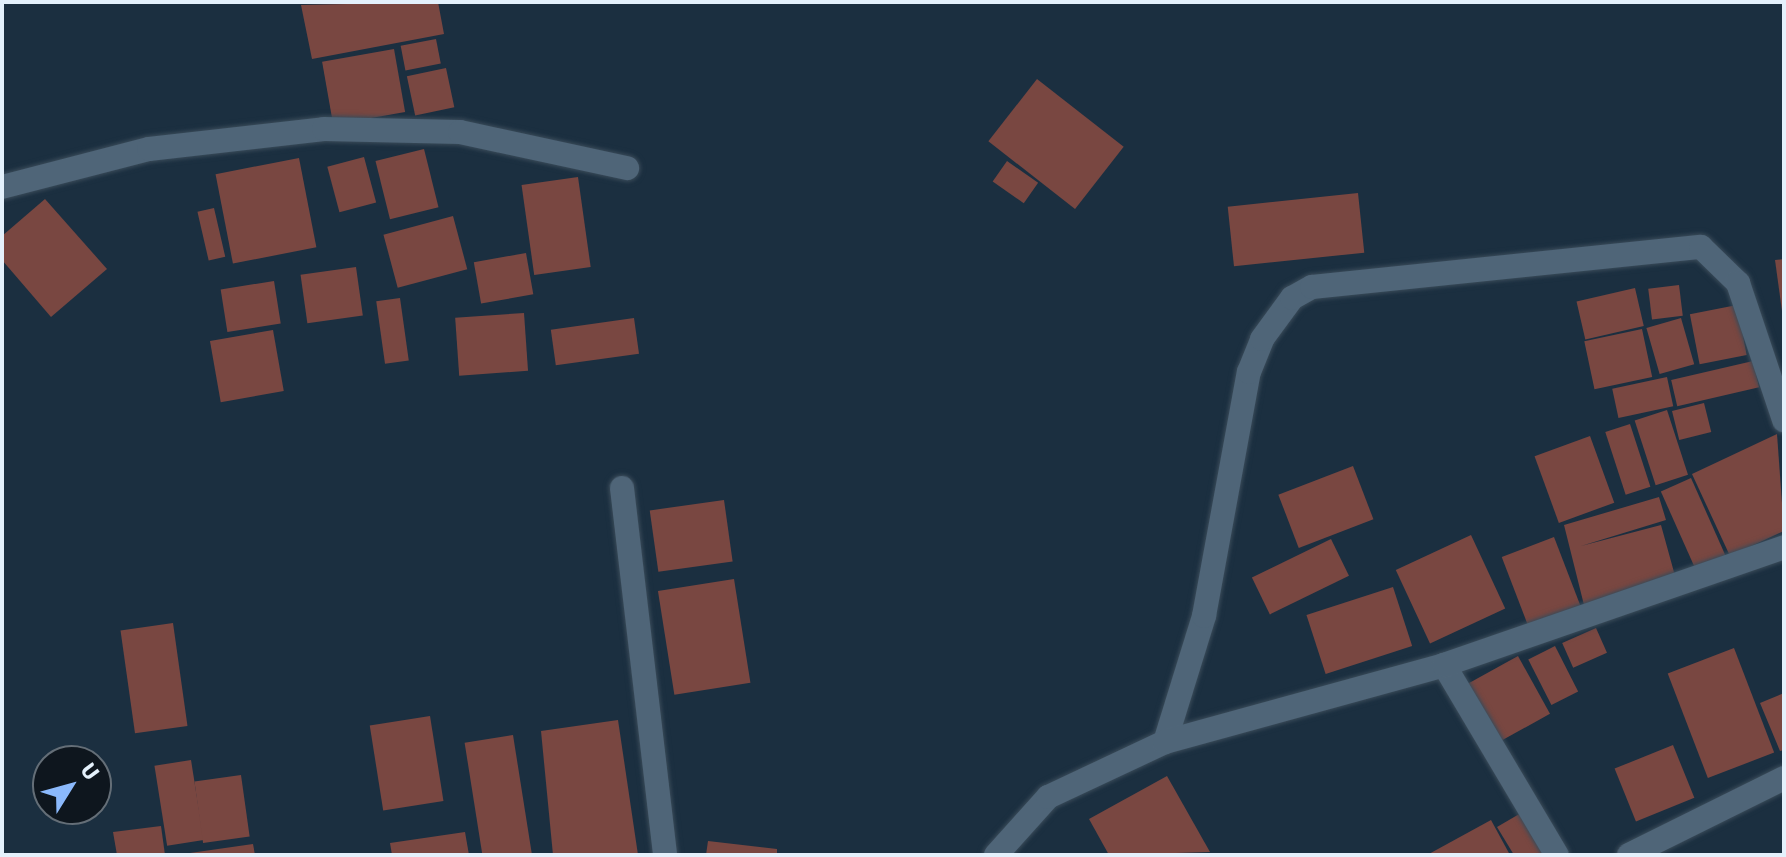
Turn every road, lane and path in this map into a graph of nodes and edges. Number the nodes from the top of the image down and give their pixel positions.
1 (627, 168) dead end
2 (2, 187) edge
3 (1784, 420) edge
4 (622, 488) dead end
5 (1784, 547) edge
6 (1444, 665) junction
7 (1165, 742) junction
8 (1784, 778) edge
9 (665, 855) edge
10 (996, 855) edge
11 (1557, 855) edge
12 (1629, 855) edge

1 - 2 street
3 - 7 street
4 - 9 street
5 - 6 street
6 - 7 street
6 - 11 street
7 - 10 street
8 - 12 street

